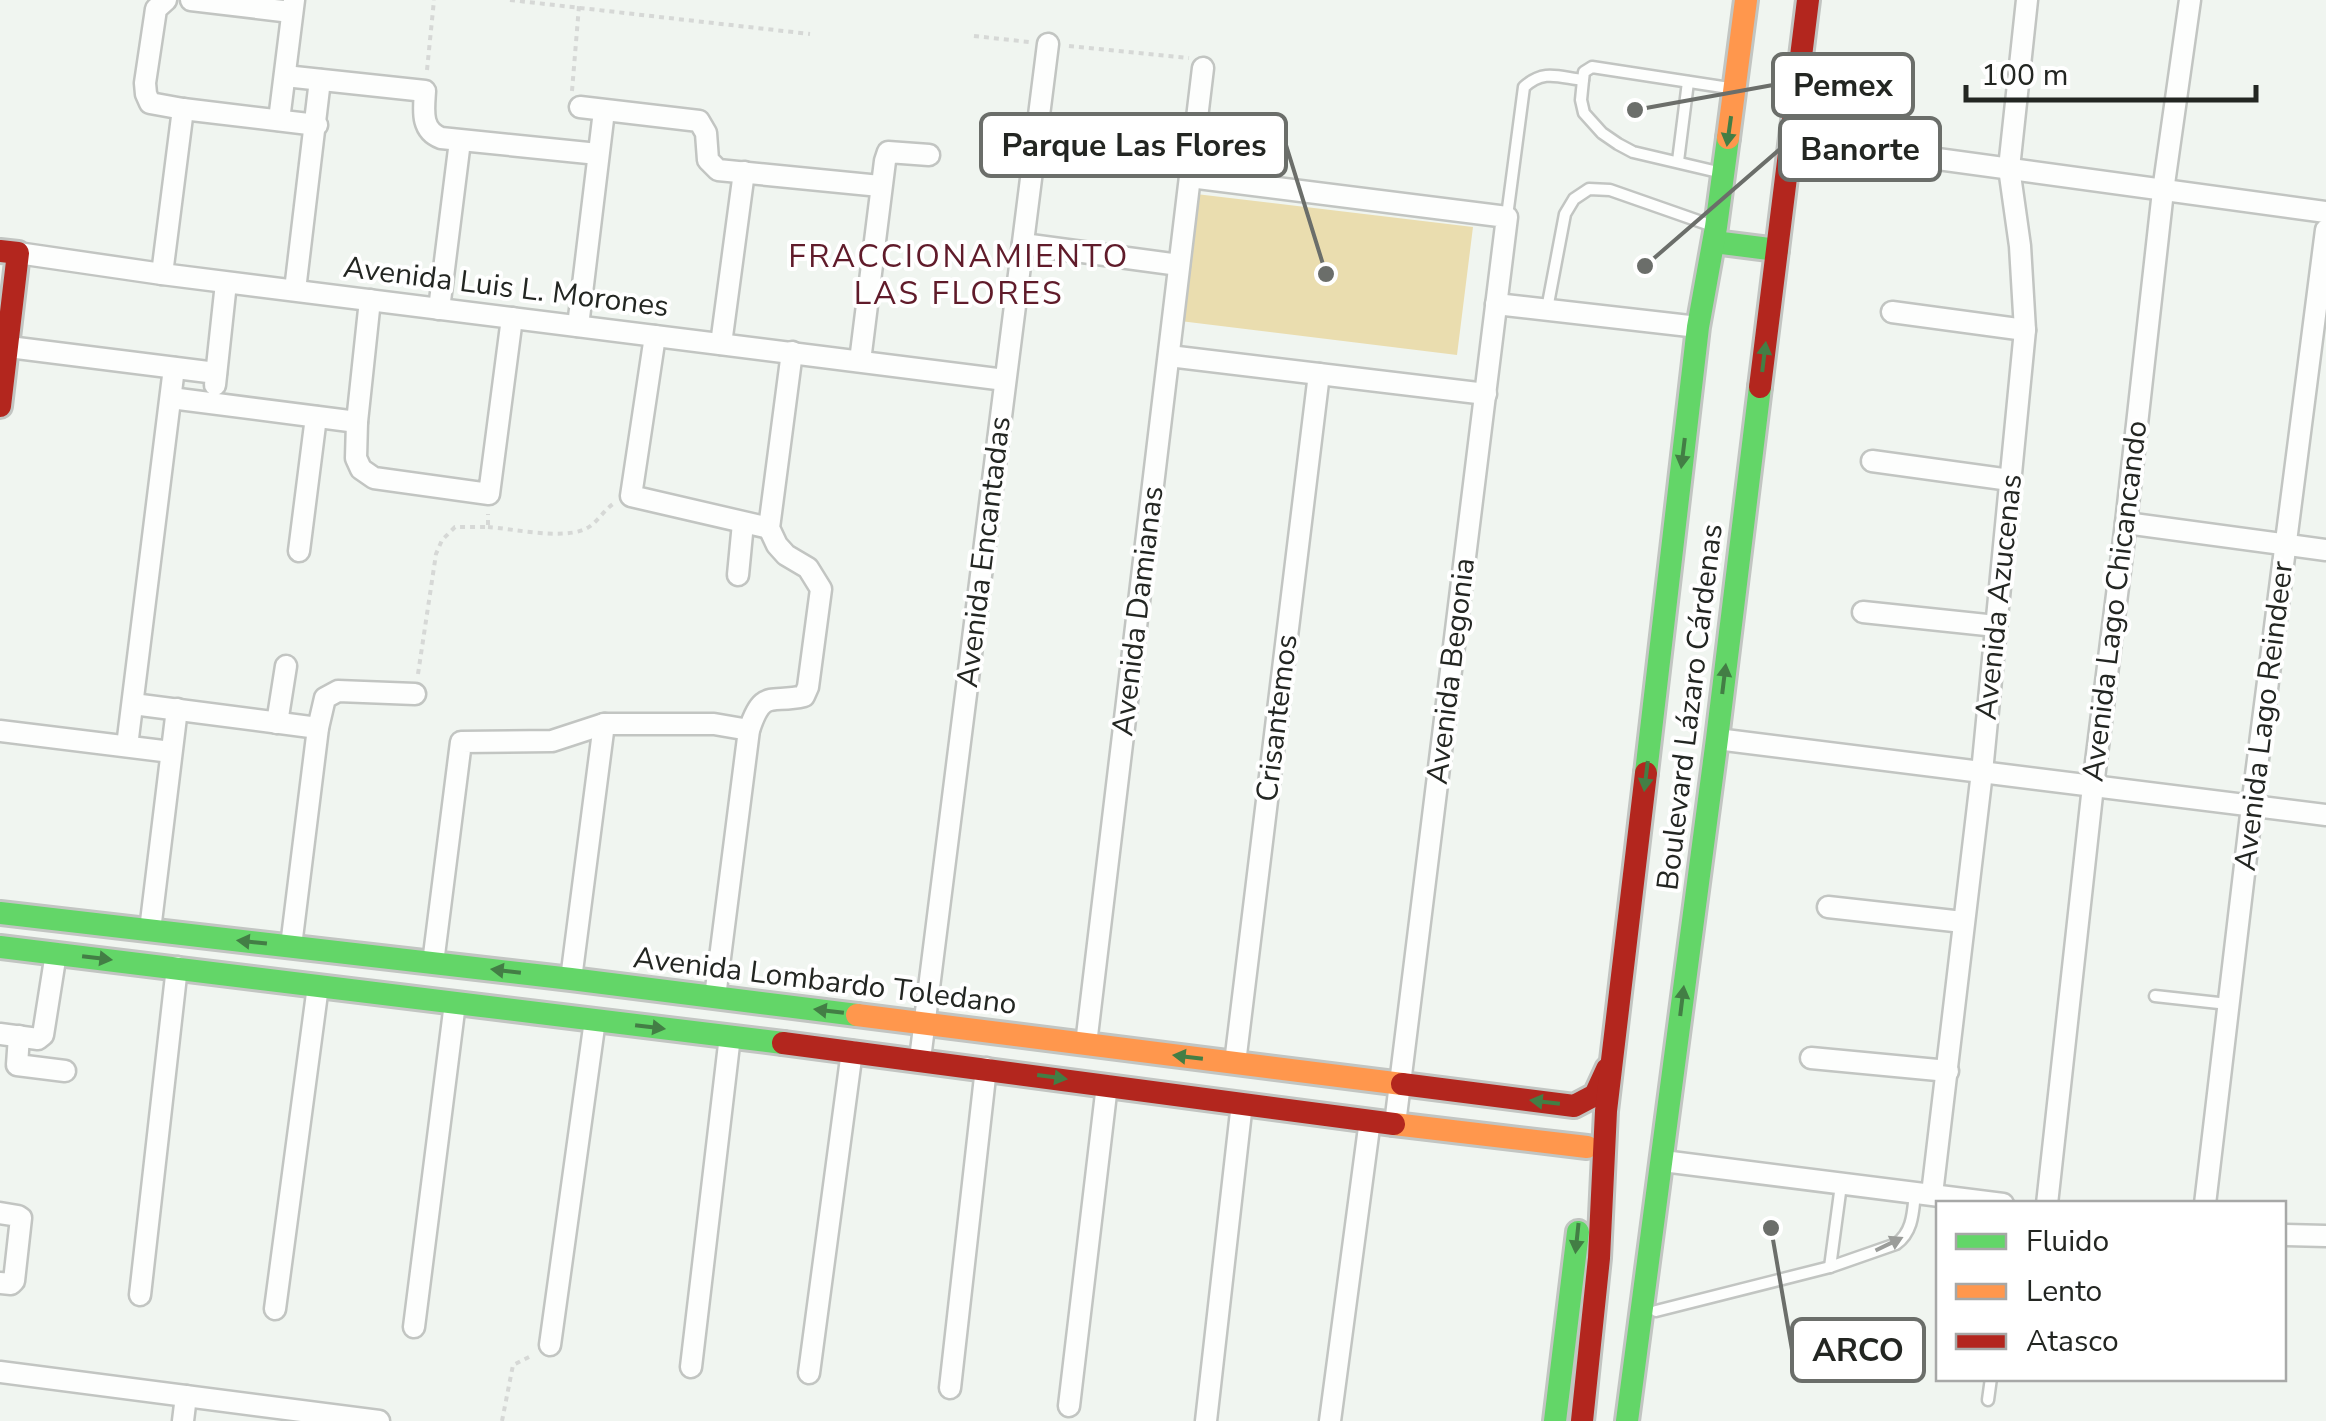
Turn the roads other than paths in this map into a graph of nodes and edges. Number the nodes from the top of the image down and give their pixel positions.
1 (191, 0) edge
2 (1746, 0) edge
3 (1808, 0) edge
4 (2027, 0) edge
5 (2190, 0) edge
6 (164, 1) edge
7 (293, 6) edge
8 (1048, 44) road end
9 (1203, 68) road end
10 (285, 76) junction
11 (320, 80) junction
12 (1583, 80) junction
13 (1688, 82) junction
14 (1735, 88) junction
15 (580, 106) road end
16 (183, 109) junction
17 (604, 111) junction
18 (280, 120) junction
19 (316, 125) junction
20 (1791, 139) junction
21 (460, 141) junction
22 (598, 154) junction
23 (929, 156) dead end
24 (1678, 161) junction
25 (2010, 168) junction
26 (744, 172) junction
27 (1724, 173) junction
28 (1190, 177) junction
29 (880, 186) junction
30 (2163, 191) junction
31 (2326, 212) edge
32 (1507, 218) junction
33 (2326, 230) edge
34 (1715, 234) junction
35 (1024, 244) junction
36 (1776, 250) junction
37 (9, 252) edge
38 (1179, 265) junction
39 (162, 274) junction
40 (226, 282) junction
41 (295, 290) junction
42 (370, 300) junction
43 (1496, 304) junction
44 (439, 309) junction
45 (1547, 309) junction
46 (1892, 312) dead end
47 (512, 318) junction
48 (578, 326) junction
49 (1698, 327) junction
50 (2025, 330) junction
51 (655, 336) junction
52 (722, 344) junction
53 (9, 347) junction
54 (792, 352) junction
55 (1169, 356) junction
56 (860, 361) junction
57 (174, 368) junction
58 (216, 373) junction
59 (1319, 374) junction
60 (1005, 380) junction
61 (1486, 394) junction
62 (172, 398) junction
63 (213, 402) junction
64 (0, 406) edge
65 (316, 417) junction
66 (357, 422) junction
67 (1872, 461) dead end
68 (2010, 480) junction
69 (743, 523) junction
70 (2126, 523) junction
71 (769, 528) junction
72 (2286, 544) junction
73 (2326, 550) edge
74 (299, 551) dead end
75 (738, 575) dead end
76 (1863, 612) dead end
77 (1996, 626) junction
78 (286, 666) dead end
79 (416, 694) road end
80 (132, 704) junction
81 (177, 709) junction
82 (276, 723) junction
83 (604, 724) junction
84 (318, 728) junction
85 (749, 730) junction
86 (0, 732) edge
87 (1716, 739) junction
88 (127, 746) junction
89 (172, 752) junction
90 (1982, 772) junction
91 (2093, 786) junction
92 (2252, 806) junction
93 (2326, 815) edge
94 (1828, 907) dead end
95 (0, 913) edge
96 (1963, 922) junction
97 (150, 930) junction
98 (291, 946) junction
99 (0, 947) edge
100 (56, 953) junction
101 (384, 957) junction
102 (433, 963) junction
103 (178, 968) junction
104 (571, 979) junction
105 (318, 986) junction
106 (380, 993) junction
107 (2155, 996) dead end
108 (715, 997) junction
109 (455, 1003) junction
110 (2229, 1004) junction
111 (595, 1020) junction
112 (926, 1023) junction
113 (10, 1035) edge
114 (730, 1036) junction
115 (1086, 1044) junction
116 (852, 1051) junction
117 (1613, 1055) junction
118 (1811, 1058) dead end
119 (920, 1060) junction
120 (1236, 1063) junction
121 (986, 1068) junction
122 (65, 1071) dead end
123 (1948, 1071) junction
124 (1398, 1084) junction
125 (1108, 1085) junction
126 (1670, 1098) junction
127 (1242, 1103) junction
128 (1606, 1111) junction
129 (1370, 1120) junction
130 (1395, 1124) junction
131 (1587, 1147) junction
132 (1672, 1162) junction
133 (1841, 1184) junction
134 (1924, 1194) junction
135 (1979, 1201) edge
136 (2047, 1201) edge
137 (2205, 1201) edge
138 (0, 1213) edge
139 (2286, 1234) edge
140 (2326, 1236) edge
141 (1830, 1267) junction
142 (0, 1283) edge
143 (140, 1295) dead end
144 (275, 1309) dead end
145 (1656, 1312) junction
146 (414, 1327) dead end
147 (550, 1346) road end
148 (691, 1367) dead end
149 (0, 1372) edge
150 (809, 1373) dead end
151 (1991, 1381) edge
152 (950, 1388) dead end
153 (186, 1396) junction
154 (1988, 1400) dead end
155 (1070, 1406) dead end
156 (183, 1421) edge
157 (379, 1421) edge
158 (1206, 1421) edge
159 (1330, 1421) edge
160 (1555, 1421) edge
161 (1582, 1421) edge
162 (1627, 1421) edge
163 (1642, 1421) edge

1 - 7 street
2 - 14 main road, Boulevard Lázaro Cárdenas
3 - 20 main road, Boulevard Lázaro Cárdenas
4 - 25 street, Avenida Azucenas
5 - 30 street, Avenida Lago Chicancando
6 - 16 street
7 - 10 street
8 - 35 street, Avenida Encantadas
9 - 28 street, Avenida Damianas
10 - 11 street
10 - 18 street
11 - 19 street
11 - 21 street
12 - 13 lane
12 - 24 lane
12 - 32 lane
13 - 14 lane
13 - 24 lane
14 -> 27 main road, Boulevard Lázaro Cárdenas
15 - 17 street
16 - 18 street
16 - 39 street
17 - 22 street
17 - 26 street
18 - 19 street
19 - 41 street
20 - 25 street
20 - 36 main road, Boulevard Lázaro Cárdenas
21 - 22 street
21 - 44 street
22 - 48 street
23 - 29 street
24 - 27 lane
25 - 30 street
25 - 50 street, Avenida Azucenas
26 - 29 street
26 - 52 street
27 - 34 main road, Boulevard Lázaro Cárdenas
28 - 32 street
28 - 38 street, Avenida Damianas
29 - 56 street
30 - 31 street
30 - 70 street, Avenida Lago Chicancando
32 - 43 street, Avenida Begonia
33 - 72 street, Avenida Lago Reindeer
34 - 36 main road
34 - 45 lane
34 - 49 main road, Boulevard Lázaro Cárdenas
35 - 38 street
35 - 60 street, Avenida Encantadas
87 -> 36 main road, Boulevard Lázaro Cárdenas
37 - 39 street, Avenida Luis L. Morones
37 - 53 main road
38 - 55 street, Avenida Damianas
39 - 40 street, Avenida Luis L. Morones
40 - 41 street, Avenida Luis L. Morones
40 - 58 street
41 - 42 street, Avenida Luis L. Morones
42 - 44 street, Avenida Luis L. Morones
42 - 66 street
43 - 45 street
43 - 61 street, Avenida Begonia
44 - 47 street, Avenida Luis L. Morones
45 - 49 street
46 - 50 street
47 - 48 street, Avenida Luis L. Morones
47 - 66 street
48 - 51 street, Avenida Luis L. Morones
49 -> 117 main road, Boulevard Lázaro Cárdenas
50 - 68 street, Avenida Azucenas
51 - 52 street, Avenida Luis L. Morones
51 - 69 street
52 - 54 street, Avenida Luis L. Morones
53 - 57 street
53 - 64 main road
54 - 56 street, Avenida Luis L. Morones
54 - 71 street
55 - 59 street
55 - 115 street, Avenida Damianas
56 - 60 street, Avenida Luis L. Morones
57 - 58 street
57 - 62 street
58 - 63 street
59 - 61 street
59 - 120 street, Crisantemos
60 - 112 street, Avenida Encantadas
61 - 124 street, Avenida Begonia
62 - 63 street
62 - 80 street
63 - 65 street
65 - 66 street
65 - 74 street
67 - 68 street
68 - 77 street, Avenida Azucenas
69 - 71 street
69 - 75 street
70 - 72 street
70 - 91 street, Avenida Lago Chicancando
71 - 85 street
72 - 73 street
72 - 92 street, Avenida Lago Reindeer
76 - 77 street
77 - 90 street, Avenida Azucenas
78 - 82 street
79 - 84 street
80 - 81 street
80 - 88 street
81 - 82 street
81 - 89 street
82 - 84 street
83 - 85 street
83 - 102 street
83 - 104 street
84 - 98 street
85 - 108 street
86 - 88 street
87 - 90 street
126 -> 87 main road, Boulevard Lázaro Cárdenas
88 - 89 street
89 - 97 street
90 - 91 street
90 - 96 street, Avenida Azucenas
91 - 92 street
91 - 136 street, Avenida Lago Chicancando
92 - 93 street
92 - 110 street, Avenida Lago Reindeer
94 - 96 street
95 - 97 main road, Avenida Lombardo Toledano
96 - 123 street, Avenida Azucenas
98 -> 97 main road, Avenida Lombardo Toledano
98 - 101 main road, Avenida Lombardo Toledano
99 - 100 main road
100 -> 103 main road
100 - 113 street
101 - 102 main road, Avenida Lombardo Toledano
101 - 106 main road
104 -> 102 main road, Avenida Lombardo Toledano
103 - 105 main road
103 - 143 street
104 - 108 main road, Avenida Lombardo Toledano
105 - 106 main road
105 - 144 street
106 - 109 main road
107 - 110 lane
112 -> 108 main road, Avenida Lombardo Toledano
109 - 111 main road
109 - 146 street
110 - 137 street, Avenida Lago Reindeer
111 -> 114 main road
111 - 147 street
112 - 115 main road, Avenida Lombardo Toledano
112 - 119 street, Avenida Encantadas
113 - 122 street
114 - 116 main road
114 - 148 street
120 -> 115 main road, Avenida Lombardo Toledano
116 - 119 main road
116 - 150 street
117 -> 124 main road, Avenida Lombardo Toledano
117 - 128 main road, Boulevard Lázaro Cárdenas
118 - 123 street
119 - 121 main road
120 - 124 main road, Avenida Lombardo Toledano
121 -> 125 main road
121 - 152 street
123 - 134 street, Avenida Azucenas
124 - 130 street, Avenida Begonia
125 - 127 main road
125 - 155 street
126 - 132 main road
126 - 162 main road, Boulevard Lázaro Cárdenas
127 - 129 main road
127 - 158 street
128 - 131 main road
128 - 161 main road, Boulevard Lázaro Cárdenas
129 - 130 main road
129 - 159 street
130 - 131 main road
131 -> 160 main road
132 - 133 street
132 - 145 main road
133 - 134 street
133 - 141 lane
134 - 135 street
141 -> 134 lane
138 - 142 street
139 - 140 street
141 - 145 lane
145 - 163 main road
149 - 153 street
151 - 154 lane
153 - 156 street
153 - 157 street

